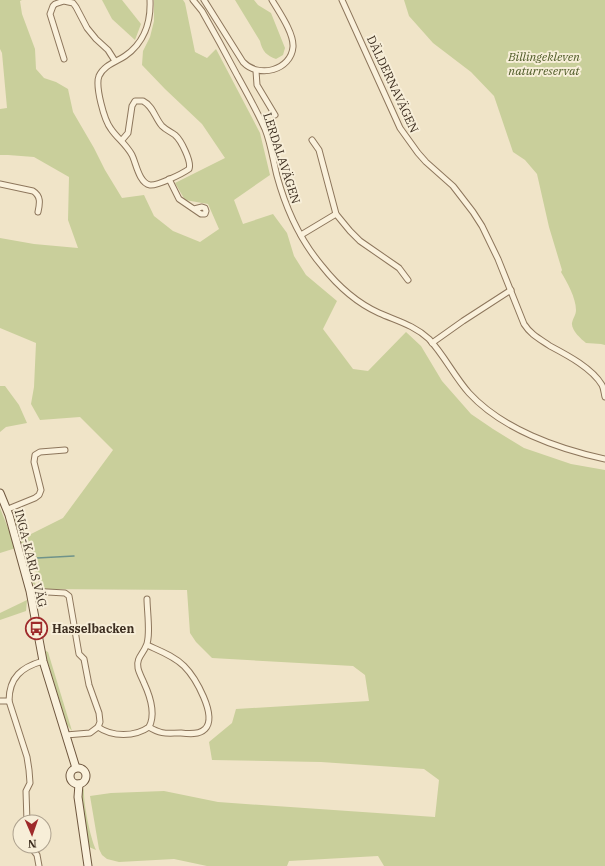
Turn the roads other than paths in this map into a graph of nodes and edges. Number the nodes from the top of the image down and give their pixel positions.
1 (150, 0) edge
2 (193, 0) edge
3 (204, 0) edge
4 (272, 0) edge
5 (342, 0) edge
6 (64, 59) dead end
7 (115, 61) junction
8 (256, 71) junction
9 (275, 115) dead end
10 (122, 140) junction
11 (312, 140) dead end
12 (169, 179) junction
13 (0, 184) edge
14 (194, 209) dead end
15 (38, 212) dead end
16 (336, 214) junction
17 (301, 235) junction
18 (408, 280) dead end
19 (511, 290) junction
20 (432, 343) junction
21 (605, 397) edge
22 (65, 450) dead end
23 (605, 459) edge
24 (0, 493) edge
25 (8, 509) junction
26 (30, 591) junction
27 (147, 599) dead end
28 (147, 645) junction
29 (43, 661) junction
30 (0, 701) edge
31 (9, 701) junction
32 (98, 727) junction
33 (149, 728) junction
34 (66, 735) junction
35 (76, 768) junction
36 (79, 784) junction
37 (27, 814) edge
38 (36, 854) edge
39 (39, 866) edge
40 (88, 866) edge

1 - 7 street
2 - 17 street, LERDALAVÄGEN
3 - 8 street
4 - 8 street
5 - 19 street, DÄLDERNAVÄGEN
6 - 7 street
7 - 10 street
8 - 9 street
10 - 12 street
10 - 12 street
11 - 16 street
12 - 14 street
13 - 15 street
16 - 17 street
16 - 18 street
17 - 20 street, LERDALAVÄGEN
19 - 20 street
19 - 21 street, DÄLDERNAVÄGEN
20 - 23 street, LERDALAVÄGEN
22 - 25 street
24 - 25 street, INGA-KARLS VÄG
25 - 26 street, INGA-KARLS VÄG
26 - 29 street, INGA-KARLS VÄG
26 - 32 street
27 - 28 street
28 - 33 street
28 - 33 street
29 - 31 street
29 - 34 street, INGA-KARLS VÄG
30 - 31 street
31 - 37 street
32 - 33 street
32 - 34 street
34 - 35 street, INGA-KARLS VÄG
35 - 36 street
35 - 36 street
36 - 40 street
38 - 39 street

